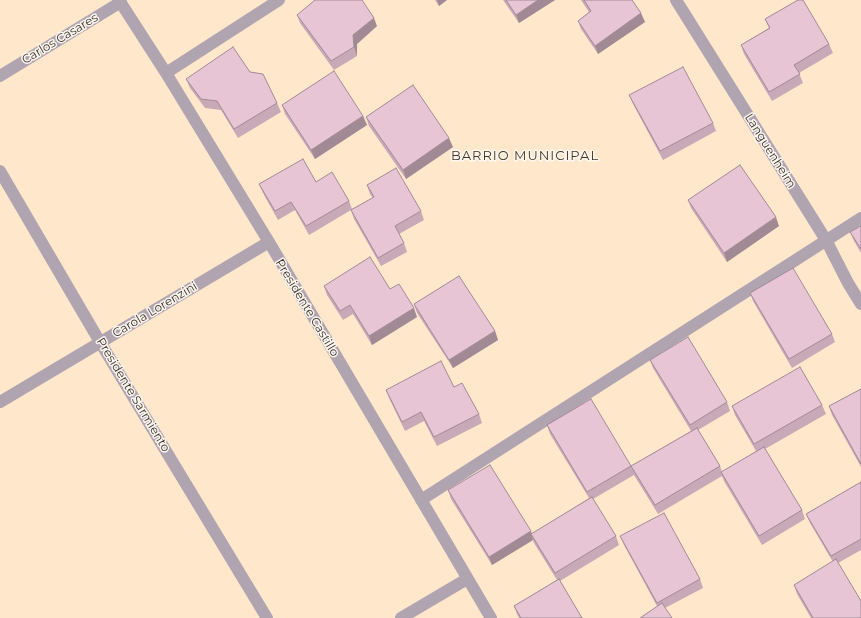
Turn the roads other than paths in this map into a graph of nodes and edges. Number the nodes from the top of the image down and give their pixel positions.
1 (279, 0) edge
2 (676, 0) edge
3 (120, 1) edge
4 (166, 73) junction
5 (0, 76) edge
6 (0, 171) edge
7 (861, 218) edge
8 (826, 240) junction
9 (269, 242) junction
10 (861, 304) edge
11 (100, 342) junction
12 (0, 402) edge
13 (421, 500) junction
14 (467, 579) junction
15 (267, 618) edge
16 (401, 618) edge
17 (491, 618) edge

1 - 4 street
2 - 8 street, Languenheim
3 - 4 street, Presidente Castillo
3 - 5 street, Carlos Casares
4 - 9 street, Presidente Castillo
6 - 11 street, Presidente Sarmiento
7 - 8 street
8 - 10 street, Languenheim
8 - 13 street
9 - 11 street, Carola Lorenzini
9 - 13 street, Presidente Castillo
11 - 12 street, Carola Lorenzini
11 - 15 street, Presidente Sarmiento
13 - 14 street, Presidente Castillo
14 - 16 street
14 - 17 street, Presidente Castillo

